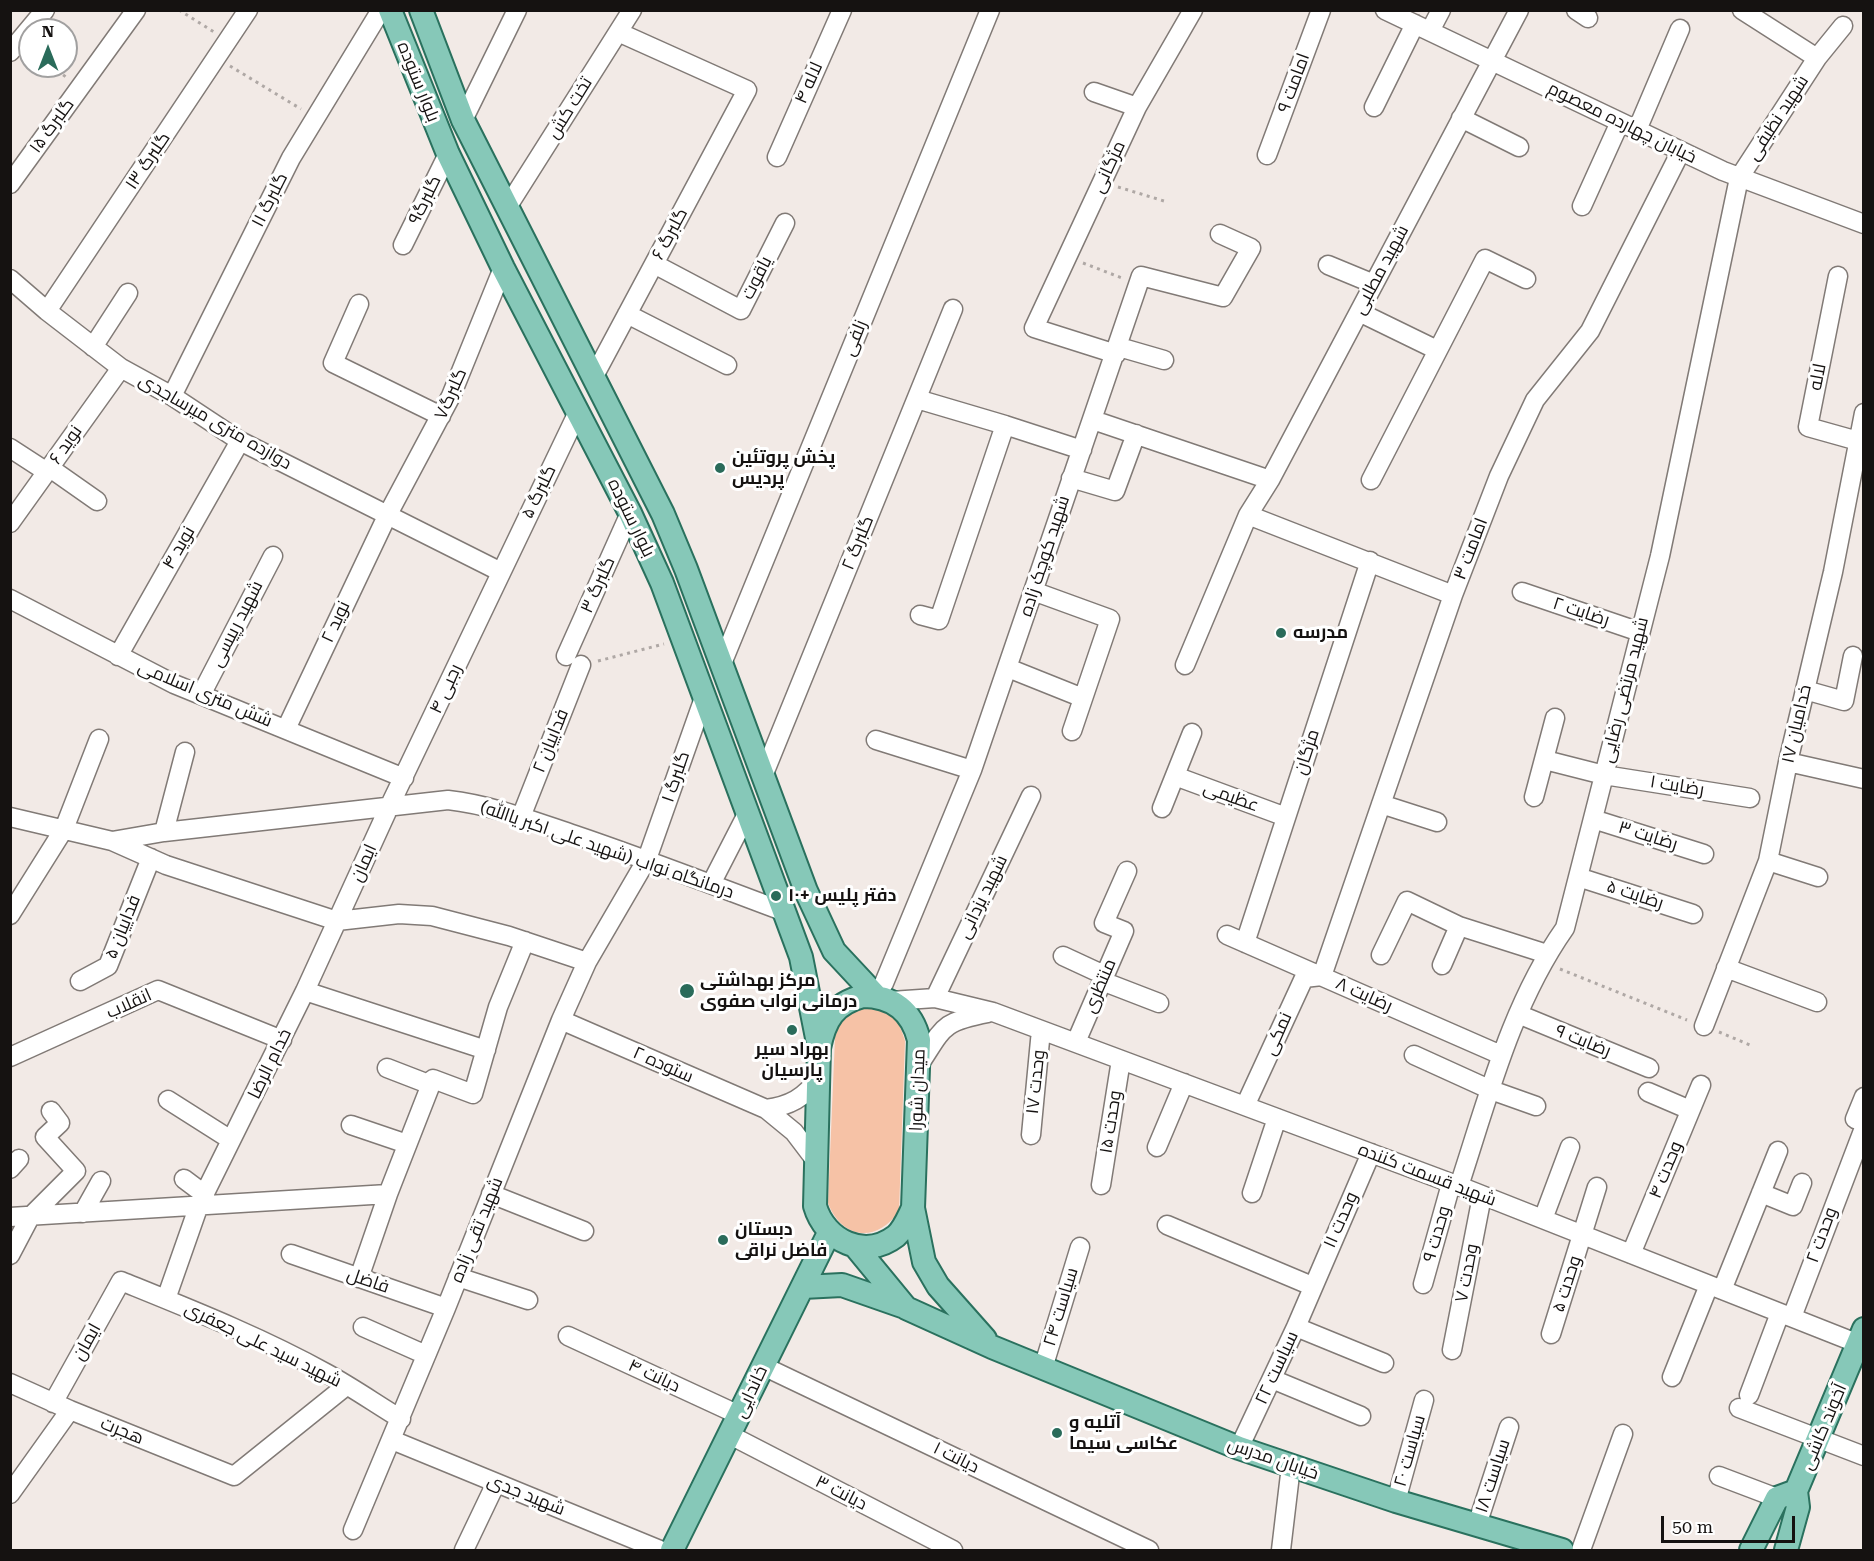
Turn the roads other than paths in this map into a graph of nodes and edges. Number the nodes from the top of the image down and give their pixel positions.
1 (45, 10) edge
2 (136, 10) edge
3 (248, 10) edge
4 (381, 10) edge
5 (390, 10) edge
6 (421, 10) edge
7 (516, 10) edge
8 (632, 10) edge
9 (842, 10) edge
10 (990, 10) edge
11 (1193, 10) edge
12 (1321, 10) edge
13 (1384, 10) edge
14 (1441, 10) edge
15 (1519, 10) edge
16 (1742, 11) edge
17 (1843, 26) dead end
18 (1423, 27) junction
19 (1680, 29) dead end
20 (618, 32) junction
21 (10, 52) edge
22 (1817, 58) junction
23 (1492, 60) junction
24 (1094, 92) dead end
25 (1137, 107) junction
26 (1374, 107) dead end
27 (1461, 118) junction
28 (463, 120) junction
29 (1620, 122) junction
30 (1637, 130) junction
31 (1519, 147) dead end
32 (1681, 150) junction
33 (448, 154) junction
34 (1268, 155) dead end
35 (777, 157) dead end
36 (1738, 178) junction
37 (10, 184) edge
38 (508, 206) junction
39 (1582, 206) dead end
40 (785, 223) dead end
41 (1863, 224) edge
42 (1220, 234) dead end
43 (403, 245) dead end
44 (654, 264) junction
45 (1328, 265) dead end
46 (503, 268) junction
47 (1838, 276) dead end
48 (10, 279) edge
49 (1526, 279) dead end
50 (1374, 284) junction
51 (128, 293) dead end
52 (359, 304) dead end
53 (953, 309) dead end
54 (47, 311) junction
55 (1359, 312) junction
56 (627, 314) junction
57 (93, 347) junction
58 (1437, 350) junction
59 (1117, 351) junction
60 (1164, 360) dead end
61 (727, 365) dead end
62 (121, 368) junction
63 (593, 378) junction
64 (172, 396) junction
65 (917, 399) junction
66 (578, 412) junction
67 (1863, 413) edge
68 (441, 416) junction
69 (1093, 420) junction
70 (1005, 425) junction
71 (1136, 434) junction
72 (240, 441) junction
73 (1858, 441) junction
74 (10, 448) edge
75 (1082, 450) junction
76 (48, 470) junction
77 (1071, 478) junction
78 (1270, 480) junction
79 (1371, 480) dead end
80 (97, 501) dead end
81 (630, 513) junction
82 (1248, 515) junction
83 (387, 516) junction
84 (10, 523) edge
85 (273, 556) dead end
86 (1370, 561) junction
87 (501, 572) junction
88 (1034, 591) junction
89 (1522, 592) dead end
90 (1453, 595) junction
91 (10, 599) edge
92 (920, 615) dead end
93 (1640, 632) junction
94 (118, 656) junction
95 (1853, 656) dead end
96 (574, 661) joint
97 (1185, 665) dead end
98 (721, 666) junction
99 (1008, 668) junction
100 (1805, 690) junction
101 (202, 693) junction
102 (705, 695) junction
103 (1083, 698) junction
104 (1555, 718) dead end
105 (286, 729) junction
106 (1072, 731) dead end
107 (1192, 733) dead end
108 (99, 739) dead end
109 (876, 740) dead end
110 (185, 752) dead end
111 (1545, 760) junction
112 (1788, 762) junction
113 (972, 770) junction
114 (1604, 775) junction
115 (763, 776) junction
116 (1175, 776) junction
117 (404, 778) junction
118 (1863, 779) edge
119 (1031, 796) dead end
120 (1534, 797) dead end
121 (1750, 798) dead end
122 (1381, 804) junction
123 (390, 805) junction
124 (1162, 808) dead end
125 (748, 812) junction
126 (10, 817) edge
127 (521, 817) junction
128 (1286, 817) junction
129 (1593, 819) junction
130 (1437, 822) dead end
131 (64, 829) junction
132 (164, 832) junction
133 (112, 841) junction
134 (1704, 854) dead end
135 (151, 858) junction
136 (647, 860) junction
137 (1768, 861) junction
138 (1127, 871) dead end
139 (1578, 877) junction
140 (1818, 877) dead end
141 (711, 884) junction
142 (14, 910) edge
143 (785, 912) junction
144 (1693, 914) dead end
145 (337, 921) junction
146 (1459, 926) junction
147 (1227, 935) dead end
148 (525, 941) junction
149 (1245, 943) junction
150 (1381, 955) dead end
151 (1063, 956) dead end
152 (1545, 959) junction
153 (587, 962) junction
154 (1442, 964) dead end
155 (1726, 968) junction
156 (1322, 976) junction
157 (1103, 978) junction
158 (80, 981) dead end
159 (305, 991) junction
160 (884, 998) junction
161 (935, 998) junction
162 (1817, 1002) dead end
163 (1159, 1003) dead end
164 (993, 1012) junction
165 (1518, 1014) junction
166 (561, 1020) junction
167 (1704, 1026) road end
168 (1041, 1030) junction
169 (282, 1040) junction
170 (1076, 1042) junction
171 (819, 1047) junction
172 (486, 1050) junction
173 (1414, 1055) dead end
174 (1501, 1055) junction
175 (10, 1057) edge
176 (1121, 1060) junction
177 (919, 1065) junction
178 (387, 1068) dead end
179 (1649, 1068) dead end
180 (818, 1078) junction
181 (1184, 1083) junction
182 (431, 1085) junction
183 (1701, 1085) dead end
184 (1491, 1090) junction
185 (1648, 1092) dead end
186 (1863, 1097) edge
187 (168, 1100) dead end
188 (1245, 1106) junction
189 (1536, 1106) dead end
190 (766, 1109) junction
191 (1690, 1110) junction
192 (55, 1117) dead end
193 (1277, 1118) junction
194 (1863, 1122) edge
195 (351, 1125) dead end
196 (1863, 1128) edge
197 (1030, 1135) dead end
198 (231, 1140) junction
199 (407, 1144) junction
200 (1157, 1147) dead end
201 (1570, 1148) dead end
202 (1778, 1151) dead end
203 (1371, 1154) junction
204 (1858, 1155) edge
205 (816, 1161) junction
206 (184, 1179) dead end
207 (101, 1181) dead end
208 (1802, 1183) dead end
209 (1101, 1185) dead end
210 (1455, 1185) junction
211 (1597, 1187) dead end
212 (1252, 1193) dead end
213 (1761, 1193) junction
214 (388, 1194) junction
215 (492, 1194) junction
216 (1482, 1196) junction
217 (202, 1200) junction
218 (913, 1209) junction
219 (83, 1213) junction
220 (10, 1216) edge
221 (30, 1216) junction
222 (1543, 1220) junction
223 (1167, 1225) dead end
224 (584, 1231) dead end
225 (829, 1233) junction
226 (1582, 1235) junction
227 (855, 1246) junction
228 (1080, 1246) dead end
229 (291, 1254) dead end
230 (1631, 1254) junction
231 (10, 1255) edge
232 (458, 1277) junction
233 (359, 1278) junction
234 (121, 1281) joint
235 (1423, 1284) dead end
236 (1312, 1286) junction
237 (802, 1287) junction
238 (1715, 1287) junction
239 (166, 1299) junction
240 (528, 1300) dead end
241 (446, 1308) junction
242 (906, 1308) junction
243 (1786, 1315) junction
244 (363, 1327) dead end
245 (1296, 1327) junction
246 (1551, 1334) dead end
247 (568, 1336) dead end
248 (1862, 1340) edge
249 (992, 1347) junction
250 (1452, 1350) dead end
251 (426, 1355) junction
252 (1384, 1364) dead end
253 (763, 1366) junction
254 (1043, 1368) junction
255 (1672, 1377) dead end
256 (1272, 1379) junction
257 (10, 1383) edge
258 (345, 1386) junction
259 (1424, 1400) dead end
260 (53, 1403) junction
261 (70, 1410) junction
262 (1361, 1416) dead end
263 (401, 1419) junction
264 (735, 1425) junction
265 (1509, 1426) dead end
266 (1623, 1434) dead end
267 (392, 1440) junction
268 (1819, 1440) junction
269 (1239, 1448) junction
270 (1863, 1456) edge
271 (1291, 1466) junction
272 (1719, 1476) dead end
273 (496, 1483) junction
274 (10, 1494) edge
275 (1787, 1494) junction
276 (1396, 1501) junction
277 (1477, 1525) junction
278 (353, 1530) dead end
279 (1754, 1544) edge
280 (464, 1551) edge
281 (660, 1551) edge
282 (672, 1551) edge
283 (953, 1551) edge
284 (1149, 1551) edge
285 (1281, 1551) edge
286 (1562, 1551) edge
287 (1581, 1551) edge
288 (1731, 1551) edge
289 (1786, 1551) edge

1 - 21 street
2 - 37 street, گلبرگ ۱۵
3 - 54 street, گلبرگ ۱۳
4 - 64 street, گلبرگ ۱۱
5 - 33 main road, بلوار ستوده
6 - 28 main road, بلوار ستوده
7 - 28 street
8 - 20 street, تخت کش
9 - 35 street, لاله ۴
10 - 98 street, زلفی
11 - 25 street, مژگانی
12 - 34 street, امامت ۹
13 - 18 street, خیابان چهارده معصوم
14 - 18 street
15 - 23 street, شهید مطلبی
16 - 22 street
17 - 22 street, شهید نظیفی
18 - 23 street, خیابان چهارده معصوم
18 - 26 street
19 - 30 street
20 - 38 street, تخت کش
20 - 44 street, گلبرگ ۶
22 - 36 street, شهید نظیفی
23 - 27 street, شهید مطلبی
23 - 29 street, خیابان چهارده معصوم
24 - 25 street
25 - 59 street, مژگانی
27 - 31 street
27 - 50 street, شهید مطلبی
28 - 38 main road, بلوار ستوده
29 - 30 street, خیابان چهارده معصوم
29 - 39 street
30 - 32 street, خیابان چهارده معصوم
32 - 36 street, خیابان چهارده معصوم
32 - 90 street, امامت ۳
33 - 43 street, گلبرگ۹
33 - 46 main road, بلوار ستوده
36 - 41 street, خیابان چهارده معصوم
36 - 93 street, شهید مرتضی رضایی
38 - 63 main road, بلوار ستوده
40 - 44 street, یاقوت
42 - 59 street, شهید کوچک زاده
44 - 56 street, گلبرگ ۶
45 - 50 street
46 - 66 main road, بلوار ستوده
46 - 68 street, گلبرگ۷
47 - 73 street, لاله
48 - 54 street, دوازده متری میرساجدی
49 - 58 street
50 - 55 street, شهید مطلبی
51 - 57 street
52 - 68 street
53 - 65 street, گلبرگ ۲
54 - 57 street, دوازده متری میرساجدی
55 - 58 street
55 - 78 street, شهید مطلبی
56 - 61 street
56 - 63 street, گلبرگ ۶
57 - 62 street, دوازده متری میرساجدی
58 - 79 street
59 - 60 street
59 - 69 street, شهید کوچک زاده
62 - 64 street, دوازده متری میرساجدی
62 - 76 street, نوید ۶
63 - 98 main road, بلوار ستوده
64 - 72 street, دوازده متری میرساجدی
65 - 70 street
65 - 115 street, گلبرگ ۲
66 - 81 main road, بلوار ستوده
66 - 87 street, گلبرگ ۵
67 - 73 street, خدامیان ۱۷
68 - 83 street, گلبرگ۷
69 - 71 street
69 - 75 street, شهید کوچک زاده
70 - 75 street
70 - 92 street
71 - 77 street
71 - 78 street
72 - 83 street, دوازده متری میرساجدی
72 - 94 street, نوید ۴
73 - 100 street, خدامیان ۱۷
74 - 76 street
75 - 77 street, شهید کوچک زاده
76 - 80 street
76 - 84 street, نوید ۶
77 - 88 street, شهید کوچک زاده
78 - 82 street, شهید مطلبی
81 - 96 street, گلبرگ ۳
81 - 102 main road, بلوار ستوده
82 - 86 street
82 - 97 street, شهید مطلبی
83 - 87 street, دوازده متری میرساجدی
83 - 105 street, نوید ۲
85 - 101 street, شهید رپیسی
86 - 90 street
86 - 128 street, مژگان
87 - 117 street, رجبی ۴
88 - 99 street, شهید کوچک زاده
88 - 103 street
89 - 93 street, رضایت ۲
90 - 122 street, امامت ۳
91 - 94 street, شش متری اسلامی
93 - 114 street, شهید مرتضی رضایی
94 - 101 street, شش متری اسلامی
95 - 100 street
96 - 127 street, فداییان ۲
98 - 115 main road, بلوار ستوده
99 - 103 street
99 - 113 street, شهید کوچک زاده
100 - 112 street, خدامیان ۱۷
101 - 105 street, شش متری اسلامی
102 - 125 main road, بلوار ستوده
102 - 136 street, گلبرگ ۱
103 - 106 street
104 - 111 street
105 - 117 street, شش متری اسلامی
107 - 116 street
108 - 131 street
109 - 113 street
110 - 132 street
111 - 114 street, رضایت ۱
111 - 120 street
112 - 118 street
112 - 137 street, خدامیان ۱۷
113 - 160 street, شهید کوچک زاده
114 - 121 street, رضایت ۱
114 - 129 street, شهید مرتضی رضایی
115 - 160 main road, بلوار ستوده
116 - 124 street
116 - 128 street, عظیمی
117 - 123 street, رجبی ۴
119 - 161 street, شهید یزدانی
122 - 130 street
122 - 156 street, امامت ۳
123 - 127 street, درمانگاه نواب (شهید علی اکبر یاالله)
123 - 132 street, درمانگاه نواب (شهید علی اکبر یاالله)
123 - 145 street, ایمان
125 - 141 street
125 - 143 main road, بلوار ستوده
126 - 131 street
127 - 136 street, درمانگاه نواب (شهید علی اکبر یاالله)
128 - 149 street, مژگان
129 - 134 street, رضایت ۳
129 - 139 street, شهید مرتضی رضایی
131 - 133 street
131 - 142 street
132 - 133 street, درمانگاه نواب (شهید علی اکبر یاالله)
133 - 135 street
135 - 145 street
135 - 158 street, فداییان ۵
136 - 141 street, درمانگاه نواب (شهید علی اکبر یاالله)
136 - 153 street, گلبرگ ۱
137 - 140 street
137 - 155 street, خدامیان ۱۷
138 - 157 street, منتظری
139 - 144 street, رضایت ۵
139 - 152 street, شهید مرتضی رضایی
141 - 143 street, درمانگاه نواب (شهید علی اکبر یاالله)
143 - 171 main road, بلوار ستوده
145 - 148 street
145 - 159 street, خدام الرضا
146 - 150 street
146 - 152 street
146 - 154 street
147 - 149 street, رضایت ۸
148 - 153 street
148 - 172 street
149 - 156 street, رضایت ۸
151 - 157 street
152 - 165 street, شهید مرتضی رضایی
153 - 166 street, شهید تقی زاده
155 - 162 street
155 - 167 street, خدامیان ۱۷
156 - 174 street, رضایت ۸
156 - 188 street, نمکی
157 - 163 street
157 - 170 street, منتظری
159 - 169 street, خدام الرضا
159 - 172 street
160 - 161 street, شهید قسمت کننده
160 - 171 main road
160 - 177 main road, میدان شورا
161 - 164 street, شهید قسمت کننده
164 - 168 street, شهید قسمت کننده
164 - 177 street
165 - 174 street, شهید مرتضی رضایی
165 - 179 street, رضایت ۹
166 - 190 street, ستوده ۲
166 - 215 street, شهید تقی زاده
168 - 170 street, شهید قسمت کننده
168 - 197 street, وحدت ۱۷
169 - 175 street, انقلاب
169 - 198 street, خدام الرضا
170 - 176 street, شهید قسمت کننده
171 - 180 main road
172 - 182 street
173 - 184 street
174 - 184 street, شهید مرتضی رضایی
176 - 181 street, شهید قسمت کننده
176 - 209 street, وحدت ۱۵
177 - 218 main road, میدان شورا
178 - 182 street
180 - 190 street
180 - 205 main road
181 - 188 street, شهید قسمت کننده
181 - 200 street
182 - 199 street
183 - 191 street, وحدت ۴
184 - 189 street
184 - 210 street, شهید مرتضی رضایی
185 - 191 street
186 - 194 street
187 - 198 street
188 - 193 street, شهید قسمت کننده
190 - 205 street, ستوده ۲
191 - 230 street, وحدت ۴
192 - 221 street
193 - 203 street, شهید قسمت کننده
193 - 212 street
195 - 199 street
196 - 204 street, وحدت ۲
198 - 217 street, خدام الرضا
199 - 214 street
201 - 222 street
202 - 213 street
203 - 210 street, شهید قسمت کننده
203 - 236 street, وحدت ۱۱
204 - 243 street, وحدت ۲
205 - 225 main road
206 - 217 street
207 - 219 street
208 - 213 street
210 - 216 street, شهید قسمت کننده
210 - 235 street, وحدت ۹
211 - 226 street, وحدت ۵
213 - 238 street
214 - 217 street
214 - 233 street
215 - 224 street
215 - 232 street, شهید تقی زاده
216 - 222 street, شهید قسمت کننده
216 - 250 street, وحدت ۷
217 - 219 street
217 - 239 street, خدام الرضا
218 - 227 main road, میدان شورا
218 - 249 main road
219 - 221 street
220 - 221 street
221 - 231 street
222 - 226 street, شهید قسمت کننده
223 - 236 street
225 - 227 main road
225 - 237 main road, خاندایی
226 - 230 street, شهید قسمت کننده
226 - 246 street, وحدت ۵
227 - 242 main road
228 - 254 street, سیاست ۲۴
229 - 233 street, فاضل
230 - 238 street, شهید قسمت کننده
232 - 240 street
232 - 241 street, شهید تقی زاده
233 - 241 street, فاضل
234 - 239 street, شهید سید علی جعفری
234 - 260 street, ایمان
236 - 245 street, سیاست ۲۲
237 - 242 main road, خیابان مدرس
237 - 253 main road, خاندایی
238 - 243 street, شهید قسمت کننده
238 - 255 street
239 - 258 street, شهید سید علی جعفری
241 - 251 street, شهید تقی زاده
242 - 249 main road, خیابان مدرس
243 - 248 street, شهید قسمت کننده
243 - 268 street, وحدت ۲
244 - 251 street
245 - 252 street
245 - 256 street, سیاست ۲۲
247 - 264 street, دیانت ۴
248 - 268 main road, آخوند کاشی
249 - 254 main road, خیابان مدرس
251 - 263 street, شهید تقی زاده
253 - 264 main road, خاندایی
253 - 284 street, دیانت ۱
254 - 269 main road, خیابان مدرس
256 - 262 street
256 - 269 street, سیاست ۲۲
257 - 260 street, هجرت
258 - 261 street, هجرت
258 - 263 street, شهید سید علی جعفری
259 - 276 street, سیاست ۲۰
260 - 261 street, هجرت
261 - 274 street
263 - 267 street, شهید تقی زاده
264 - 282 main road, خاندایی
264 - 283 street, دیانت ۳
265 - 277 street, سیاست ۱۸
266 - 287 street
267 - 273 street, شهید جدی
267 - 278 street, شهید تقی زاده
268 - 270 street
268 - 275 main road, آخوند کاشی
269 - 271 main road, خیابان مدرس
271 - 276 main road, خیابان مدرس
271 - 285 street
272 - 275 street
273 - 280 street
273 - 281 street, شهید جدی
275 - 279 main road, آخوند کاشی
275 - 289 main road, آخوند کاشی
276 - 277 main road, خیابان مدرس
277 - 286 main road, خیابان مدرس
279 - 288 main road

